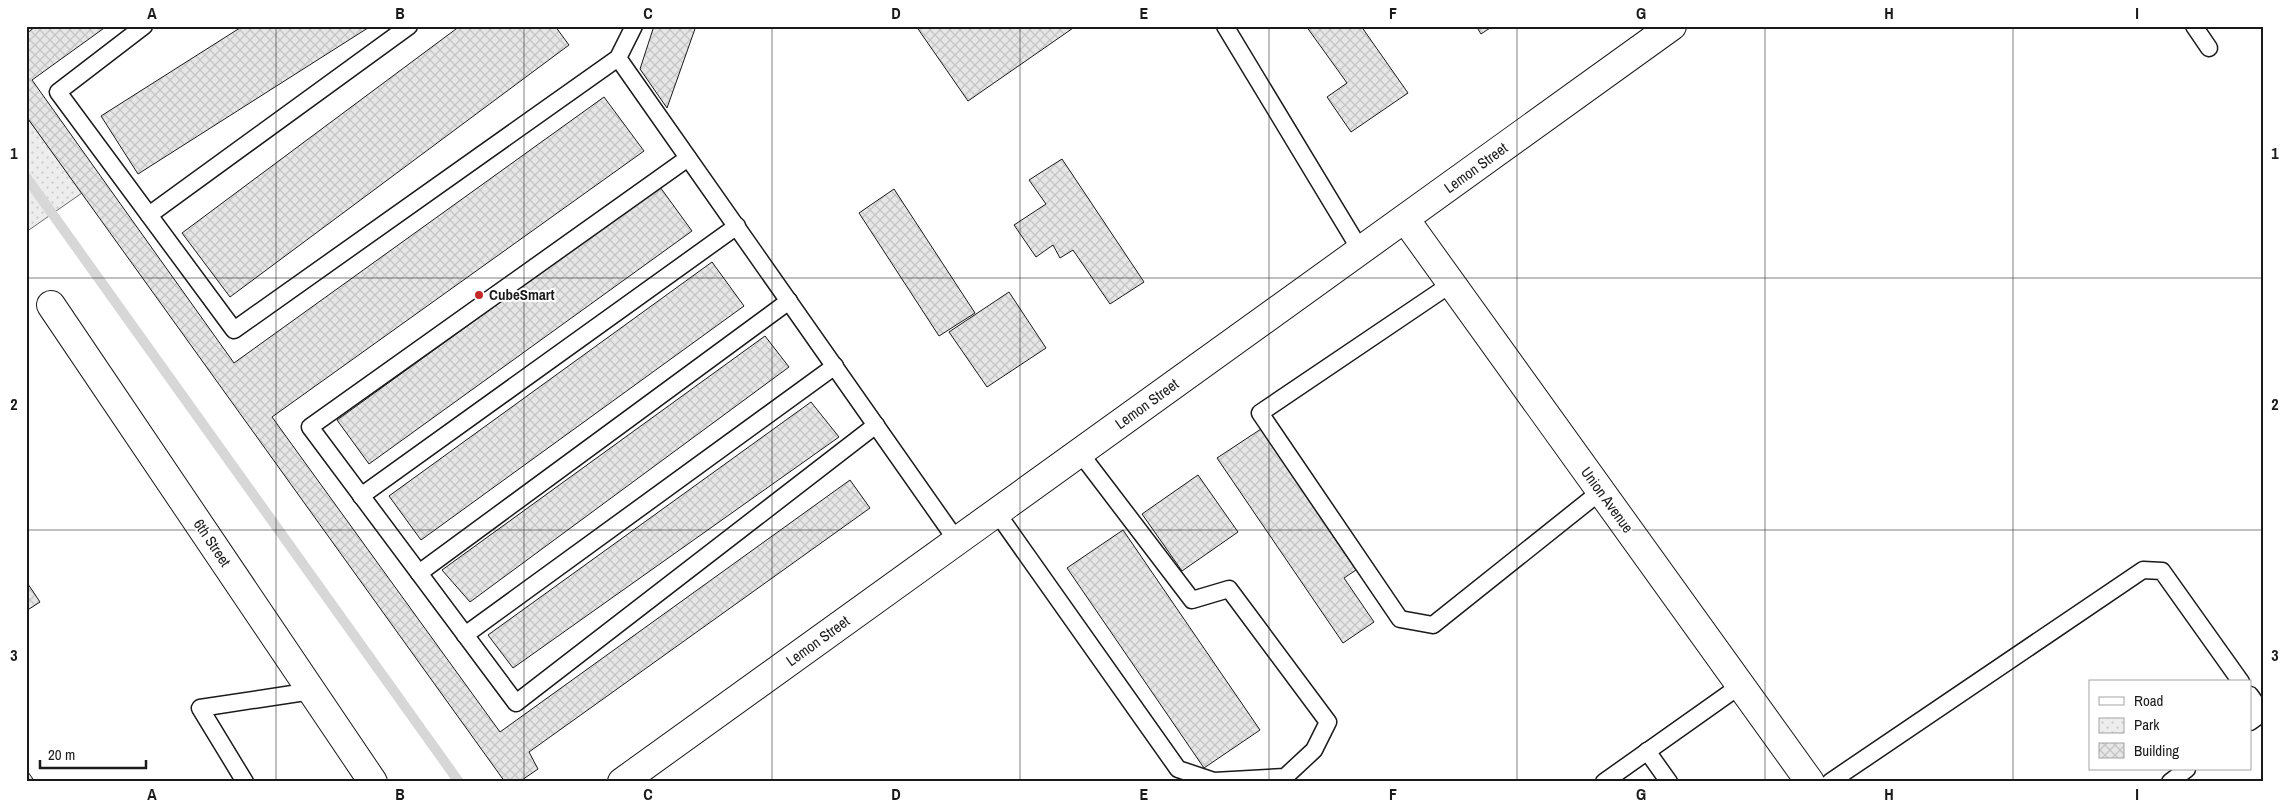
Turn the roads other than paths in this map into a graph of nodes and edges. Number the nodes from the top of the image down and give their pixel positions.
1 (144, 26) edge
2 (409, 26) edge
3 (634, 26) edge
4 (1225, 26) edge
5 (1672, 26) edge
6 (2194, 26) edge
7 (2209, 48) dead end
8 (618, 58) junction
9 (688, 158) junction
10 (149, 215) junction
11 (1405, 219) junction
12 (736, 226) junction
13 (1361, 251) junction
14 (1451, 284) junction
15 (789, 301) junction
16 (51, 305) dead end
17 (835, 366) junction
18 (876, 425) junction
19 (1080, 453) junction
20 (1600, 491) junction
21 (361, 496) junction
22 (997, 512) junction
23 (957, 541) junction
24 (419, 573) junction
25 (466, 635) junction
26 (2240, 680) edge
27 (1741, 685) junction
28 (312, 691) junction
29 (2252, 698) edge
30 (2252, 721) edge
31 (1647, 751) junction
32 (2186, 770) edge
33 (245, 782) edge
34 (373, 782) edge
35 (622, 782) edge
36 (1604, 782) edge
37 (1669, 782) edge
38 (1810, 782) edge
39 (1830, 782) edge
40 (2170, 782) edge

1 - 10 lane
2 - 10 lane
3 - 8 lane
4 - 13 lane
5 - 11 street, Lemon Street
6 - 7 lane
8 - 9 lane
8 - 10 lane
9 - 12 lane
9 - 21 lane
11 - 13 street, Lemon Street
11 - 14 street, Union Avenue
12 - 15 lane
12 - 21 lane
13 - 19 street, Lemon Street
14 - 20 street, Union Avenue
14 - 20 lane
15 - 17 lane
15 - 24 lane
16 - 28 street, 6th Street
17 - 18 lane
17 - 25 lane
18 - 23 lane
18 - 25 lane
19 - 22 street, Lemon Street
19 - 22 lane
20 - 27 street, Union Avenue
21 - 24 lane
22 - 23 street, Lemon Street
23 - 35 street, Lemon Street
24 - 25 lane
26 - 39 lane
27 - 31 lane
27 - 38 street, Union Avenue
28 - 33 lane
28 - 34 street, 6th Street
29 - 30 lane
31 - 36 lane
31 - 37 lane
32 - 40 lane

